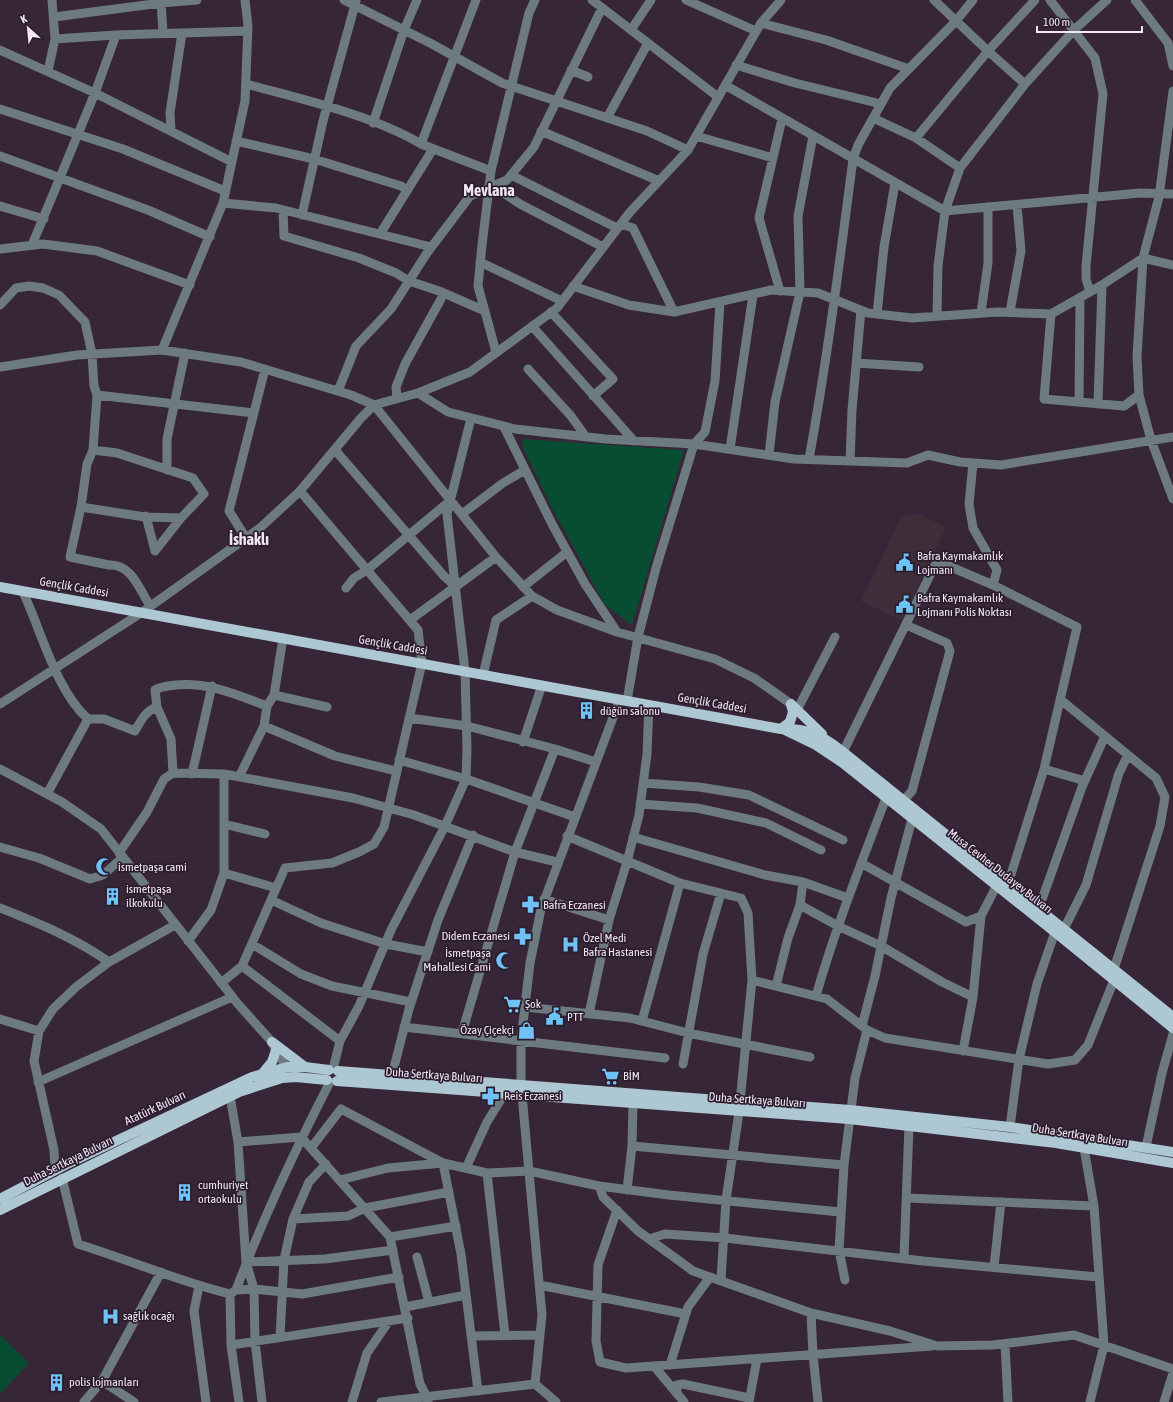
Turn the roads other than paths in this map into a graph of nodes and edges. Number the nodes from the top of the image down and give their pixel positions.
1 (52, 0) edge
2 (197, 0) edge
3 (245, 0) edge
4 (344, 0) edge
5 (417, 0) edge
6 (476, 0) edge
7 (535, 0) edge
8 (592, 0) edge
9 (652, 0) edge
10 (686, 0) edge
11 (781, 0) edge
12 (934, 0) edge
13 (973, 0) edge
14 (1035, 0) edge
15 (1050, 0) edge
16 (1107, 0) edge
17 (1135, 0) edge
18 (161, 1) edge
19 (356, 3) edge
20 (602, 8) junction
21 (54, 17) junction
22 (956, 21) junction
23 (761, 23) junction
24 (404, 30) junction
25 (631, 30) junction
26 (1074, 30) junction
27 (248, 31) junction
28 (756, 31) junction
29 (163, 33) junction
30 (182, 33) junction
31 (116, 35) junction
32 (55, 39) junction
33 (648, 43) junction
34 (0, 50) edge
35 (988, 51) junction
36 (455, 57) junction
37 (736, 65) junction
38 (1173, 66) edge
39 (909, 69) junction
40 (571, 70) junction
41 (48, 71) junction
42 (588, 77) dead end
43 (246, 84) junction
44 (1025, 84) junction
45 (725, 85) junction
46 (510, 86) junction
47 (1173, 91) edge
48 (95, 93) junction
49 (718, 97) junction
50 (555, 100) junction
51 (881, 104) junction
52 (327, 107) junction
53 (0, 110) edge
54 (607, 118) junction
55 (873, 118) junction
56 (782, 119) junction
57 (373, 123) junction
58 (171, 130) junction
59 (541, 131) junction
60 (78, 136) junction
61 (696, 136) junction
62 (813, 136) junction
63 (916, 138) junction
64 (236, 141) junction
65 (421, 144) junction
66 (433, 149) junction
67 (688, 150) junction
68 (0, 156) edge
69 (773, 158) junction
70 (314, 159) junction
71 (852, 159) junction
72 (232, 162) junction
73 (960, 168) junction
74 (491, 171) junction
75 (511, 175) junction
76 (61, 177) junction
77 (659, 182) junction
78 (895, 183) junction
79 (489, 186) junction
80 (407, 190) junction
81 (225, 191) junction
82 (1160, 194) junction
83 (1173, 194) edge
84 (1093, 198) junction
85 (223, 203) junction
86 (1017, 205) junction
87 (0, 206) edge
88 (988, 208) junction
89 (283, 210) junction
90 (945, 211) junction
91 (302, 215) junction
92 (44, 219) junction
93 (619, 226) junction
94 (380, 234) junction
95 (210, 237) junction
96 (32, 245) junction
97 (431, 247) junction
98 (603, 247) junction
99 (0, 250) edge
100 (1143, 258) junction
101 (480, 262) junction
102 (1173, 265) edge
103 (409, 281) junction
104 (190, 285) junction
105 (1102, 285) junction
106 (573, 286) junction
107 (780, 291) junction
108 (800, 292) junction
109 (1090, 292) junction
110 (753, 295) junction
111 (1080, 298) junction
112 (441, 299) dead end
113 (835, 300) junction
114 (562, 301) junction
115 (720, 303) junction
116 (0, 305) edge
117 (861, 310) junction
118 (485, 311) junction
119 (551, 312) junction
120 (674, 312) junction
121 (1010, 312) junction
122 (981, 313) junction
123 (877, 314) junction
124 (1051, 314) junction
125 (937, 316) junction
126 (532, 326) junction
127 (162, 350) junction
128 (496, 352) junction
129 (92, 354) junction
130 (185, 354) junction
131 (856, 364) junction
132 (0, 367) edge
133 (919, 367) dead end
134 (265, 369) junction
135 (528, 369) dead end
136 (338, 391) junction
137 (418, 394) junction
138 (97, 395) junction
139 (1139, 395) junction
140 (593, 396) junction
141 (397, 398) junction
142 (1079, 402) junction
143 (174, 404) junction
144 (1098, 404) junction
145 (374, 405) junction
146 (254, 413) junction
147 (471, 418) junction
148 (504, 427) junction
149 (586, 437) junction
150 (1173, 437) edge
151 (1151, 440) junction
152 (634, 441) junction
153 (694, 444) junction
154 (93, 450) junction
155 (335, 450) junction
156 (730, 450) junction
157 (769, 455) junction
158 (809, 459) junction
159 (850, 461) junction
160 (973, 463) junction
161 (167, 470) junction
162 (525, 470) junction
163 (300, 491) junction
164 (1173, 499) edge
165 (450, 500) junction
166 (81, 508) junction
167 (462, 514) junction
168 (146, 516) junction
169 (181, 518) junction
170 (408, 536) junction
171 (246, 538) junction
172 (567, 552) junction
173 (496, 557) junction
174 (367, 570) junction
175 (993, 585) junction
176 (455, 586) junction
177 (0, 587) edge
178 (523, 587) junction
179 (346, 588) dead end
180 (23, 592) junction
181 (532, 596) junction
182 (150, 606) junction
183 (140, 613) junction
184 (410, 620) junction
185 (906, 625) junction
186 (617, 632) junction
187 (638, 637) junction
188 (835, 637) dead end
189 (283, 638) junction
190 (422, 663) junction
191 (54, 669) junction
192 (465, 671) junction
193 (483, 674) junction
194 (542, 685) junction
195 (212, 686) junction
196 (274, 695) junction
197 (624, 700) junction
198 (1061, 700) junction
199 (0, 704) edge
200 (649, 705) junction
201 (267, 706) junction
202 (157, 707) junction
203 (327, 707) dead end
204 (794, 707) junction
205 (409, 718) junction
206 (88, 719) junction
207 (264, 726) junction
208 (466, 726) junction
209 (781, 729) junction
210 (803, 729) junction
211 (1105, 736) junction
212 (826, 738) junction
213 (806, 740) junction
214 (523, 742) junction
215 (555, 749) junction
216 (844, 752) junction
217 (1128, 755) junction
218 (399, 760) junction
219 (596, 762) junction
220 (0, 769) edge
221 (1044, 769) junction
222 (396, 771) junction
223 (173, 773) junction
224 (192, 774) junction
225 (224, 774) junction
226 (239, 777) junction
227 (466, 779) junction
228 (1085, 781) junction
229 (643, 783) junction
230 (47, 794) junction
231 (886, 798) junction
232 (904, 800) junction
233 (534, 803) junction
234 (640, 804) junction
235 (388, 808) junction
236 (575, 817) junction
237 (912, 819) junction
238 (224, 824) junction
239 (445, 826) junction
240 (265, 834) dead end
241 (473, 836) junction
242 (567, 836) junction
243 (634, 837) junction
244 (843, 840) dead end
245 (0, 847) edge
246 (821, 850) dead end
247 (515, 852) junction
248 (121, 855) junction
249 (557, 862) junction
250 (627, 862) junction
251 (861, 863) junction
252 (224, 873) junction
253 (803, 882) junction
254 (896, 883) junction
255 (680, 884) junction
256 (1008, 884) junction
257 (997, 886) junction
258 (276, 888) junction
259 (721, 893) junction
260 (848, 898) junction
261 (544, 899) junction
262 (271, 900) junction
263 (800, 905) junction
264 (0, 908) edge
265 (1039, 908) junction
266 (981, 916) junction
267 (609, 920) junction
268 (175, 925) junction
269 (838, 926) junction
270 (1060, 930) junction
271 (188, 941) junction
272 (252, 944) junction
273 (386, 944) junction
274 (881, 946) junction
275 (428, 952) junction
276 (109, 962) junction
277 (242, 966) junction
278 (1114, 969) junction
279 (752, 980) junction
280 (1114, 980) junction
281 (221, 983) junction
282 (776, 986) junction
283 (364, 992) junction
284 (816, 996) junction
285 (232, 997) junction
286 (973, 997) junction
287 (411, 1002) junction
288 (525, 1007) junction
289 (589, 1014) junction
290 (1173, 1017) edge
291 (0, 1019) edge
292 (642, 1021) junction
293 (404, 1027) junction
294 (865, 1028) junction
295 (1173, 1028) edge
296 (39, 1031) junction
297 (462, 1033) junction
298 (688, 1034) junction
299 (1173, 1034) edge
300 (521, 1040) junction
301 (340, 1042) junction
302 (747, 1045) junction
303 (274, 1046) junction
304 (963, 1050) junction
305 (810, 1057) dead end
306 (665, 1058) dead end
307 (1019, 1059) junction
308 (682, 1064) dead end
309 (287, 1067) junction
310 (305, 1067) junction
311 (263, 1073) junction
312 (392, 1074) junction
313 (332, 1075) junction
314 (296, 1077) junction
315 (38, 1082) junction
316 (521, 1084) junction
317 (505, 1093) junction
318 (522, 1094) junction
319 (230, 1096) junction
320 (633, 1103) junction
321 (740, 1107) junction
322 (850, 1114) junction
323 (909, 1126) junction
324 (1010, 1127) junction
325 (301, 1137) junction
326 (238, 1142) junction
327 (632, 1146) junction
328 (1146, 1147) junction
329 (311, 1148) junction
330 (1084, 1148) junction
331 (54, 1150) junction
332 (1173, 1152) edge
333 (734, 1154) junction
334 (1145, 1158) junction
335 (443, 1163) junction
336 (1173, 1163) edge
337 (326, 1164) junction
338 (65, 1165) junction
339 (844, 1165) junction
340 (466, 1168) junction
341 (55, 1170) junction
342 (529, 1171) junction
343 (487, 1173) junction
344 (62, 1178) junction
345 (340, 1180) junction
346 (599, 1186) junction
347 (627, 1190) junction
348 (449, 1192) junction
349 (907, 1198) junction
350 (726, 1200) junction
351 (1001, 1202) junction
352 (1, 1203) edge
353 (1094, 1206) junction
354 (365, 1208) junction
355 (617, 1210) junction
356 (840, 1212) junction
357 (293, 1219) junction
358 (456, 1226) junction
359 (390, 1237) junction
360 (725, 1238) junction
361 (650, 1239) junction
362 (393, 1250) junction
363 (839, 1250) junction
364 (417, 1257) dead end
365 (904, 1257) junction
366 (284, 1260) junction
367 (246, 1262) junction
368 (994, 1267) junction
369 (161, 1272) junction
370 (399, 1277) junction
371 (710, 1277) junction
372 (1098, 1277) junction
373 (721, 1280) junction
374 (845, 1280) dead end
375 (539, 1285) junction
376 (198, 1286) junction
377 (254, 1289) junction
378 (233, 1292) junction
379 (281, 1292) junction
380 (466, 1295) junction
381 (597, 1296) junction
382 (429, 1302) junction
383 (405, 1307) junction
384 (811, 1312) junction
385 (686, 1314) junction
386 (408, 1318) junction
387 (390, 1321) junction
388 (505, 1335) junction
389 (540, 1335) junction
390 (471, 1336) junction
391 (280, 1337) junction
392 (255, 1341) junction
393 (1005, 1344) junction
394 (231, 1345) junction
395 (1104, 1345) junction
396 (937, 1346) junction
397 (813, 1355) junction
398 (758, 1359) junction
399 (670, 1365) junction
400 (654, 1366) junction
401 (1173, 1369) edge
402 (1173, 1373) edge
403 (102, 1381) junction
404 (535, 1384) junction
405 (478, 1390) junction
406 (677, 1394) junction
407 (428, 1399) edge
408 (749, 1400) edge
409 (84, 1402) edge
410 (134, 1402) edge
411 (206, 1402) edge
412 (239, 1402) edge
413 (262, 1402) edge
414 (352, 1402) edge
415 (381, 1402) edge
416 (556, 1402) edge
417 (684, 1402) edge
418 (818, 1402) edge
419 (1008, 1402) edge
420 (1090, 1402) edge
421 (1164, 1402) edge

1 - 21 street
2 - 18 street
3 - 27 street
4 - 19 street
5 - 24 street
6 - 36 street
7 - 46 street
8 - 20 street
9 - 25 street
10 - 28 street
11 - 23 street
12 - 22 street
13 - 22 street
14 - 35 street
15 - 26 street
16 - 26 street
17 - 38 street
18 - 21 street
18 - 29 street
19 - 24 street
19 - 52 street
20 - 25 street
20 - 40 street
21 - 32 street
22 - 35 street
22 - 39 street
23 - 28 street
23 - 39 street
24 - 36 street
24 - 57 street
25 - 33 street
26 - 44 street
26 - 84 street
27 - 30 street
27 - 43 street
28 - 37 street
29 - 30 street
29 - 31 street
30 - 58 street
31 - 32 street
31 - 48 street
32 - 41 street
33 - 49 street
33 - 54 street
34 - 41 street
35 - 44 street
35 - 63 street
36 - 46 street
36 - 65 street
37 - 45 street
37 - 51 street
39 - 51 street
40 - 42 street
40 - 50 street
41 - 48 street
43 - 52 street
43 - 64 street
44 - 73 street
45 - 49 street
45 - 56 street
46 - 50 street
46 - 74 street
47 - 82 street
48 - 58 street
48 - 60 street
49 - 61 street
50 - 54 street
50 - 59 street
51 - 55 street
52 - 57 street
52 - 70 street
53 - 60 street
54 - 67 street
55 - 63 street
55 - 71 street
56 - 62 street
56 - 69 street
57 - 65 street
58 - 72 street
59 - 75 street
59 - 77 street
60 - 76 street
60 - 81 street
61 - 67 street
61 - 69 street
62 - 71 street
62 - 108 street
63 - 73 street
64 - 70 street
64 - 72 street
65 - 66 street
66 - 74 street
66 - 80 street
67 - 77 street
68 - 76 street
69 - 107 street
70 - 80 street
70 - 91 street
71 - 78 street
71 - 113 street
72 - 81 street
73 - 90 street
74 - 79 street
75 - 79 street
75 - 93 street
76 - 92 street
76 - 95 street
77 - 93 street
78 - 90 street
78 - 123 street
79 - 97 street
79 - 98 street
79 - 101 street
80 - 94 street
81 - 85 street
82 - 83 street
82 - 84 street
82 - 100 street
84 - 86 street
84 - 109 street
85 - 89 street
85 - 95 street
86 - 88 street
86 - 121 street
87 - 92 street
88 - 90 street
88 - 122 street
89 - 91 street
89 - 103 street
90 - 125 street
91 - 94 street
92 - 96 street
93 - 98 street
93 - 120 street
94 - 97 street
95 - 104 street
96 - 99 street
96 - 104 street
97 - 103 street
98 - 106 street
100 - 102 street
100 - 105 street
100 - 139 street
101 - 114 street
101 - 118 street
103 - 118 street
103 - 136 street
104 - 127 street
105 - 109 street
105 - 144 street
106 - 114 street
106 - 120 street
107 - 108 street
107 - 110 street
108 - 113 street
108 - 157 street
109 - 111 street
110 - 115 street
110 - 156 street
111 - 124 street
111 - 142 street
112 - 141 street
113 - 117 street
113 - 158 street
114 - 119 street
115 - 120 street
115 - 153 street
116 - 129 street
117 - 123 street
117 - 131 street
118 - 128 street
119 - 126 street
119 - 140 street
121 - 122 street
121 - 124 street
122 - 125 street
123 - 125 street
124 - 142 street
126 - 128 street
126 - 140 street
127 - 129 street
127 - 130 street
128 - 137 street
129 - 132 street
129 - 138 street
130 - 134 street
130 - 143 street
131 - 133 street
131 - 159 street
134 - 136 street
134 - 146 street
135 - 149 street
136 - 145 street
137 - 141 street
137 - 147 street
138 - 143 street
138 - 154 street
139 - 144 street
139 - 151 street
140 - 152 street
141 - 145 street
142 - 144 street
143 - 146 street
143 - 161 street
145 - 155 street
145 - 165 street
146 - 171 street
147 - 148 street
147 - 165 street
148 - 149 street
148 - 162 street
149 - 152 street
150 - 151 street
151 - 160 street
151 - 164 street
152 - 153 street
153 - 156 street
153 - 187 street
154 - 161 street
154 - 166 street
155 - 163 street
155 - 170 street
156 - 157 street
157 - 158 street
158 - 159 street
159 - 160 street
160 - 175 street
161 - 169 street
162 - 167 street
162 - 172 street
163 - 171 street
163 - 174 street
165 - 167 street
165 - 170 street
165 - 176 street
166 - 168 street
166 - 182 street
167 - 173 street
168 - 169 street
168 - 169 street
170 - 174 street
170 - 176 street
171 - 182 street
172 - 178 street
172 - 186 street
173 - 176 street
173 - 178 street
174 - 179 street
174 - 184 street
175 - 185 street
175 - 198 street
176 - 184 street
176 - 192 street
177 - 180 main road, Gençlik Caddesi
178 - 181 street
180 - 183 main road, Gençlik Caddesi
180 - 191 street
181 - 186 street
181 - 193 street
182 - 183 street
183 - 189 main road, Gençlik Caddesi
183 - 191 street
184 - 190 street
185 - 216 street
185 - 232 street
186 - 187 street
187 - 197 street
187 - 204 street
188 - 204 street
189 - 190 main road, Gençlik Caddesi
189 - 196 street
190 - 192 main road, Gençlik Caddesi
190 - 205 street
191 - 199 street
191 - 206 street
192 - 193 main road, Gençlik Caddesi
192 - 208 street
193 - 194 main road, Gençlik Caddesi
194 - 197 main road, Gençlik Caddesi
194 - 214 street
195 - 201 street
195 - 202 street
195 - 224 street
196 - 201 street
196 - 203 street
197 - 200 main road, Gençlik Caddesi
197 - 219 street
198 - 211 street
198 - 221 street
200 - 209 main road, Gençlik Caddesi
200 - 229 street
201 - 207 street
202 - 206 street
202 - 223 street
204 - 209 main road
204 - 210 main road
204 - 212 main road, Musa Cevher Dudayev Bulvarı
205 - 208 street
205 - 218 street
206 - 230 street
207 - 222 street
207 - 226 street
208 - 214 street
208 - 227 street
209 - 210 main road, Musa Cevher Dudayev Bulvarı
209 - 213 main road, Musa Cevher Dudayev Bulvarı
210 - 212 main road, Musa Cevher Dudayev Bulvarı
210 - 213 main road
211 - 217 street
211 - 228 street
212 - 216 main road, Musa Cevher Dudayev Bulvarı
213 - 231 main road, Musa Cevher Dudayev Bulvarı
214 - 215 street
215 - 219 street
215 - 233 street
216 - 232 main road, Musa Cevher Dudayev Bulvarı
217 - 270 street
217 - 278 street
218 - 222 street
218 - 227 street
219 - 236 street
220 - 230 street
221 - 228 street
221 - 256 street
222 - 235 street
223 - 224 street
223 - 248 street
224 - 225 street
225 - 226 street
225 - 238 street
226 - 235 street
227 - 233 street
227 - 239 street
228 - 265 street
229 - 234 street
229 - 244 street
230 - 248 street
231 - 237 main road, Musa Cevher Dudayev Bulvarı
231 - 251 street
232 - 256 main road, Musa Cevher Dudayev Bulvarı
233 - 236 street
233 - 247 street
234 - 243 street
234 - 246 street
235 - 239 street
235 - 258 street
236 - 242 street
237 - 254 street
237 - 257 main road, Musa Cevher Dudayev Bulvarı
238 - 240 street
238 - 252 street
239 - 241 street
239 - 273 street
241 - 247 street
241 - 275 street
242 - 249 street
242 - 250 street
243 - 250 street
243 - 253 street
245 - 248 street
247 - 249 street
247 - 297 street
248 - 268 street
249 - 261 street
250 - 255 street
250 - 267 street
251 - 254 street
251 - 260 street
252 - 258 street
252 - 271 street
253 - 260 street
253 - 263 street
254 - 266 street
254 - 274 street
255 - 259 street
255 - 292 street
256 - 265 main road, Musa Cevher Dudayev Bulvarı
257 - 266 street
257 - 270 main road, Musa Cevher Dudayev Bulvarı
258 - 262 street
259 - 279 street
259 - 298 street
260 - 269 street
261 - 267 street
261 - 288 street
262 - 272 street
262 - 273 street
263 - 269 street
263 - 282 street
264 - 276 street
265 - 270 main road, Musa Cevher Dudayev Bulvarı
266 - 286 street
267 - 289 street
268 - 271 street
268 - 276 street
269 - 274 street
269 - 284 street
270 - 278 main road, Musa Cevher Dudayev Bulvarı
270 - 280 main road, Musa Cevher Dudayev Bulvarı
270 - 307 street
271 - 281 street
272 - 277 street
272 - 283 street
273 - 275 street
273 - 283 street
274 - 286 street
274 - 294 street
275 - 287 street
276 - 296 street
277 - 281 street
277 - 301 street
278 - 290 main road, Musa Cevher Dudayev Bulvarı
279 - 282 street
279 - 302 street
280 - 295 main road, Musa Cevher Dudayev Bulvarı
280 - 307 street
281 - 285 street
282 - 284 street
283 - 287 street
283 - 301 street
284 - 294 street
285 - 303 street
285 - 315 street
286 - 304 street
287 - 293 street
288 - 289 street
288 - 300 street
289 - 292 street
291 - 296 street
292 - 298 street
293 - 297 street
293 - 312 street
294 - 304 street
294 - 322 street
296 - 315 street
297 - 300 street
298 - 302 street
298 - 308 street
299 - 328 street
300 - 306 street
300 - 316 street
301 - 313 street
302 - 305 street
302 - 321 street
303 - 309 street
303 - 310 main road
303 - 311 main road
304 - 307 street
307 - 324 street
309 - 310 main road, Atatürk Bulvarı
309 - 311 main road, Atatürk Bulvarı
309 - 314 street
310 - 313 main road, Atatürk Bulvarı
311 - 338 main road, Atatürk Bulvarı
312 - 313 main road, Duha Sertkaya Bulvarı
312 - 316 main road, Duha Sertkaya Bulvarı
313 - 314 main road, Duha Sertkaya Bulvarı
313 - 317 main road, Duha Sertkaya Bulvarı
313 - 325 street
314 - 319 main road, Duha Sertkaya Bulvarı
315 - 331 street
316 - 318 street
316 - 321 main road, Duha Sertkaya Bulvarı
317 - 318 main road, Duha Sertkaya Bulvarı
317 - 340 street
318 - 320 main road, Duha Sertkaya Bulvarı
318 - 342 street
319 - 326 street
319 - 344 main road, Duha Sertkaya Bulvarı
320 - 321 main road, Duha Sertkaya Bulvarı
320 - 327 street
321 - 322 main road, Duha Sertkaya Bulvarı
321 - 333 street
322 - 323 main road, Duha Sertkaya Bulvarı
322 - 324 main road, Duha Sertkaya Bulvarı
322 - 339 street
323 - 330 main road, Duha Sertkaya Bulvarı
323 - 349 street
324 - 328 main road, Duha Sertkaya Bulvarı
325 - 326 street
325 - 329 street
325 - 367 street
326 - 367 street
327 - 333 street
327 - 347 street
328 - 332 main road, Duha Sertkaya Bulvarı
328 - 334 main road
329 - 335 street
329 - 337 street
330 - 334 main road, Duha Sertkaya Bulvarı
330 - 353 street
331 - 338 street
331 - 341 street
333 - 339 street
333 - 350 street
334 - 336 main road, Duha Sertkaya Bulvarı
335 - 340 street
335 - 345 street
335 - 348 street
337 - 345 street
337 - 357 street
338 - 341 main road, Atatürk Bulvarı
338 - 344 main road
339 - 356 street
340 - 343 street
341 - 344 main road
341 - 352 main road, Atatürk Bulvarı
342 - 343 street
342 - 346 street
342 - 375 street
343 - 388 street
344 - 352 main road, Duha Sertkaya Bulvarı
344 - 369 street
345 - 354 street
346 - 347 street
346 - 355 street
347 - 350 street
348 - 354 street
348 - 358 street
349 - 351 street
349 - 365 street
350 - 356 street
350 - 360 street
351 - 353 street
351 - 368 street
353 - 372 street
354 - 357 street
354 - 359 street
355 - 361 street
355 - 381 street
356 - 363 street
357 - 366 street
358 - 359 street
358 - 380 street
359 - 362 street
360 - 361 street
360 - 363 street
360 - 373 street
361 - 371 street
362 - 366 street
362 - 370 street
363 - 365 street
363 - 374 street
364 - 382 street
365 - 368 street
366 - 367 street
366 - 379 street
367 - 377 street
367 - 378 street
368 - 372 street
369 - 376 street
369 - 403 street
370 - 379 street
370 - 383 street
371 - 373 street
371 - 385 street
372 - 395 street
373 - 384 street
375 - 381 street
375 - 389 street
376 - 378 street
376 - 411 street
377 - 378 street
377 - 379 street
377 - 392 street
378 - 394 street
379 - 391 street
380 - 382 street
380 - 390 street
381 - 385 street
381 - 400 street
382 - 383 street
383 - 386 street
384 - 396 street
384 - 397 street
385 - 399 street
386 - 387 street
386 - 407 street
387 - 391 street
387 - 414 street
388 - 389 street
388 - 390 street
389 - 404 street
390 - 405 street
391 - 392 street
392 - 394 street
392 - 413 street
393 - 395 street
393 - 396 street
393 - 419 street
394 - 412 street
395 - 401 street
395 - 420 street
396 - 397 street
397 - 398 street
397 - 418 street
398 - 399 street
398 - 408 street
399 - 400 street
400 - 406 street
402 - 421 street
403 - 409 street
403 - 410 street
404 - 405 street
404 - 416 street
405 - 407 street
406 - 408 street
406 - 417 street
407 - 415 street

